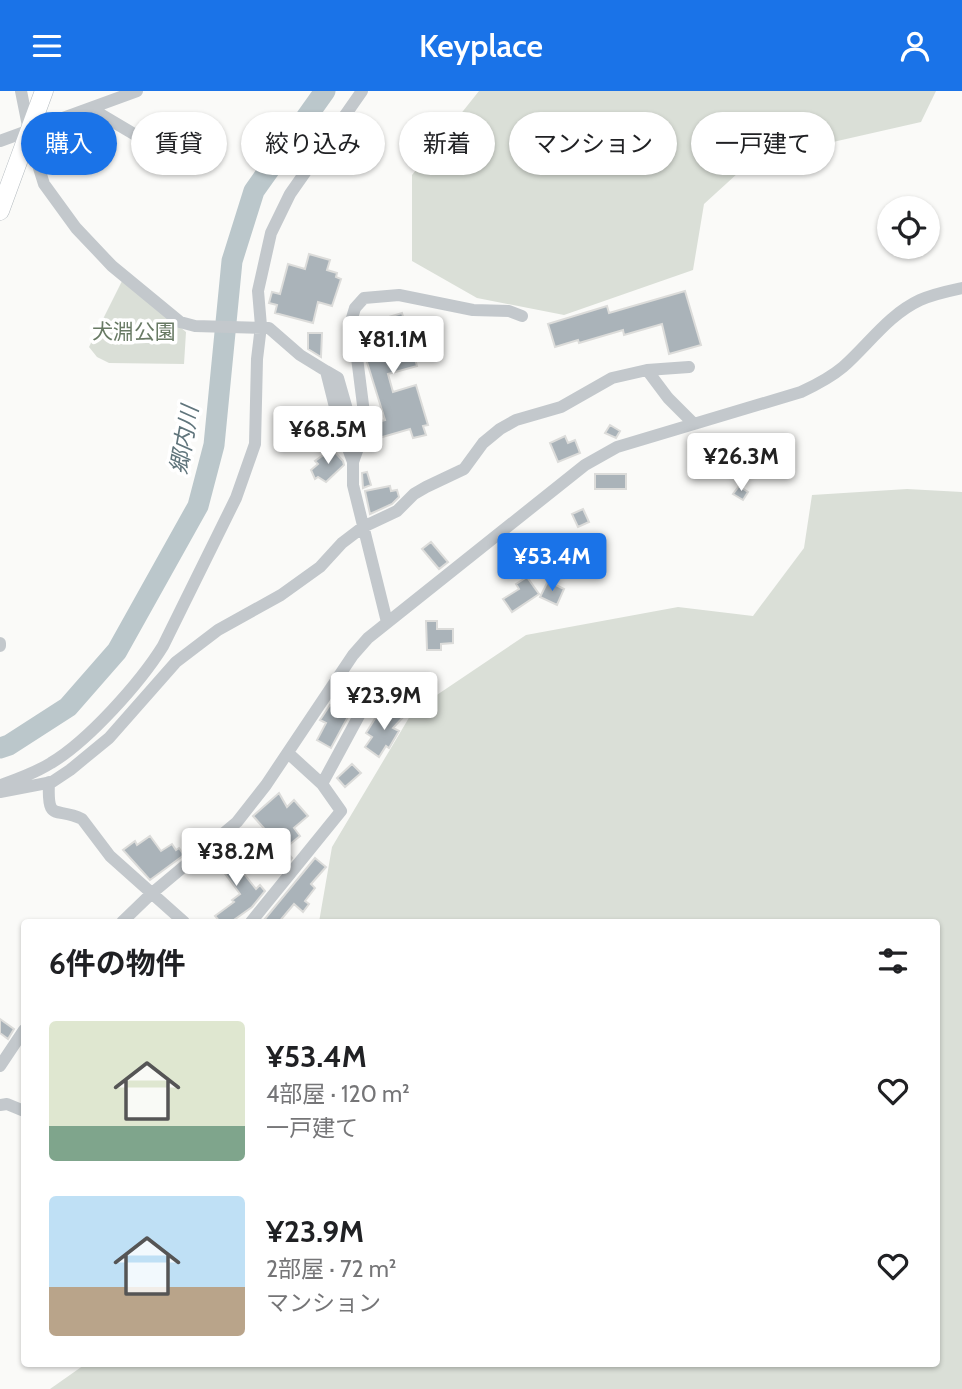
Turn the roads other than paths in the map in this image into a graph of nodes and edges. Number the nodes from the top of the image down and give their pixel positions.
1 (21, 91) edge
2 (44, 91) edge
3 (137, 91) edge
4 (362, 91) edge
5 (90, 108) junction
6 (26, 112) edge
7 (37, 112) edge
8 (80, 112) edge
9 (131, 132) edge
10 (21, 134) edge
11 (0, 141) edge
12 (21, 155) edge
13 (42, 175) edge
14 (0, 212) edge
15 (962, 288) edge
16 (522, 316) dead end
17 (258, 326) junction
18 (689, 367) dead end
19 (647, 370) junction
20 (326, 371) junction
21 (349, 418) junction
22 (694, 424) junction
23 (353, 462) junction
24 (363, 527) junction
25 (387, 622) junction
26 (331, 688) junction
27 (288, 753) junction
28 (49, 782) junction
29 (322, 785) junction
30 (0, 786) edge
31 (0, 792) edge
32 (151, 894) junction
33 (125, 919) edge
34 (180, 919) edge
35 (253, 919) edge
36 (21, 1034) edge
37 (0, 1066) edge
38 (0, 1105) edge
39 (21, 1110) edge

1 - 6 street
2 - 7 main road
3 - 5 street
4 - 17 street
5 - 8 street
5 - 9 street
10 - 11 street
12 - 14 main road
13 - 17 street
15 - 22 street
16 - 21 street
17 - 20 street
17 - 30 street
18 - 19 street
19 - 22 street
19 - 24 street
20 - 21 street
20 - 23 street
21 - 23 street
22 - 25 street
23 - 24 street
24 - 25 street
24 - 28 street
25 - 26 street
26 - 27 street
26 - 29 street
27 - 29 street
27 - 32 street
28 - 31 street
28 - 32 street
29 - 35 street
32 - 33 street
32 - 34 street
36 - 37 street
38 - 39 street

